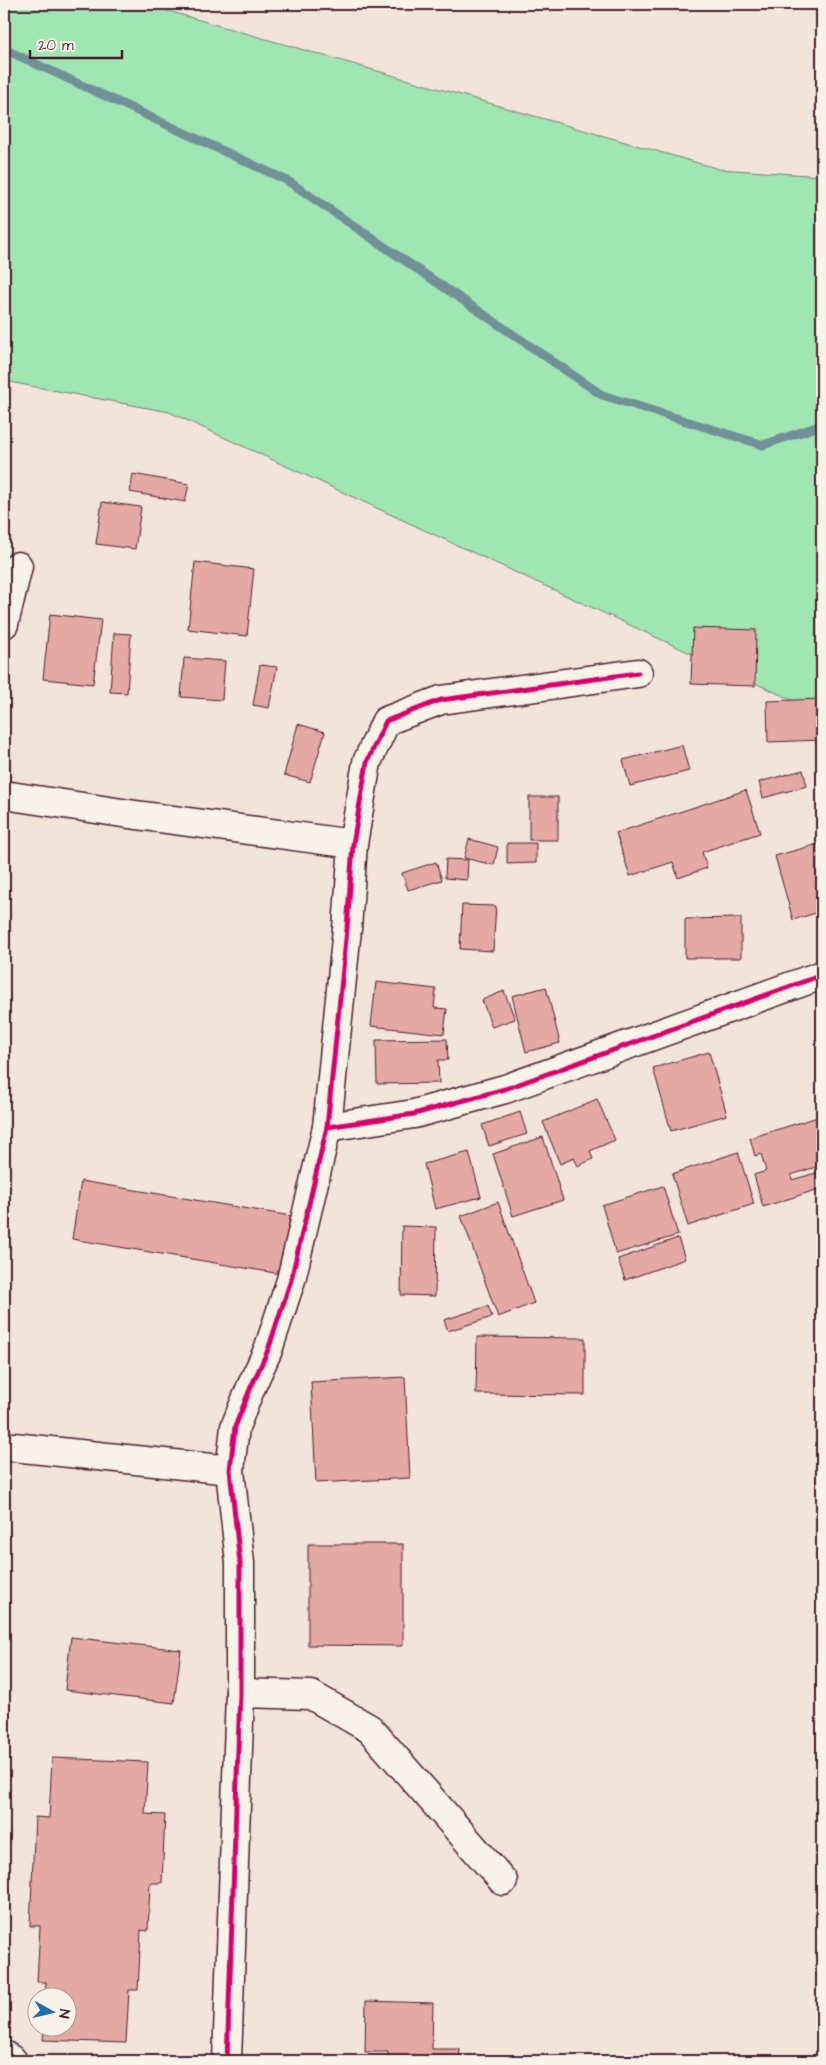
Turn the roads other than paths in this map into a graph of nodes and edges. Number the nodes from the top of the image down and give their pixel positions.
1 (18, 566) dead end
2 (4, 624) edge
3 (638, 673) dead end
4 (4, 795) edge
5 (353, 844) junction
6 (822, 975) edge
7 (328, 1127) junction
8 (4, 1446) edge
9 (230, 1470) junction
10 (240, 1693) junction
11 (503, 1881) dead end
12 (4, 2055) edge
13 (13, 2061) edge
14 (227, 2061) edge

1 - 2 street
3 - 5 street
4 - 5 street
5 - 7 street
6 - 7 street
7 - 9 street
8 - 9 street
9 - 10 street
10 - 11 street
10 - 14 street
12 - 13 street

